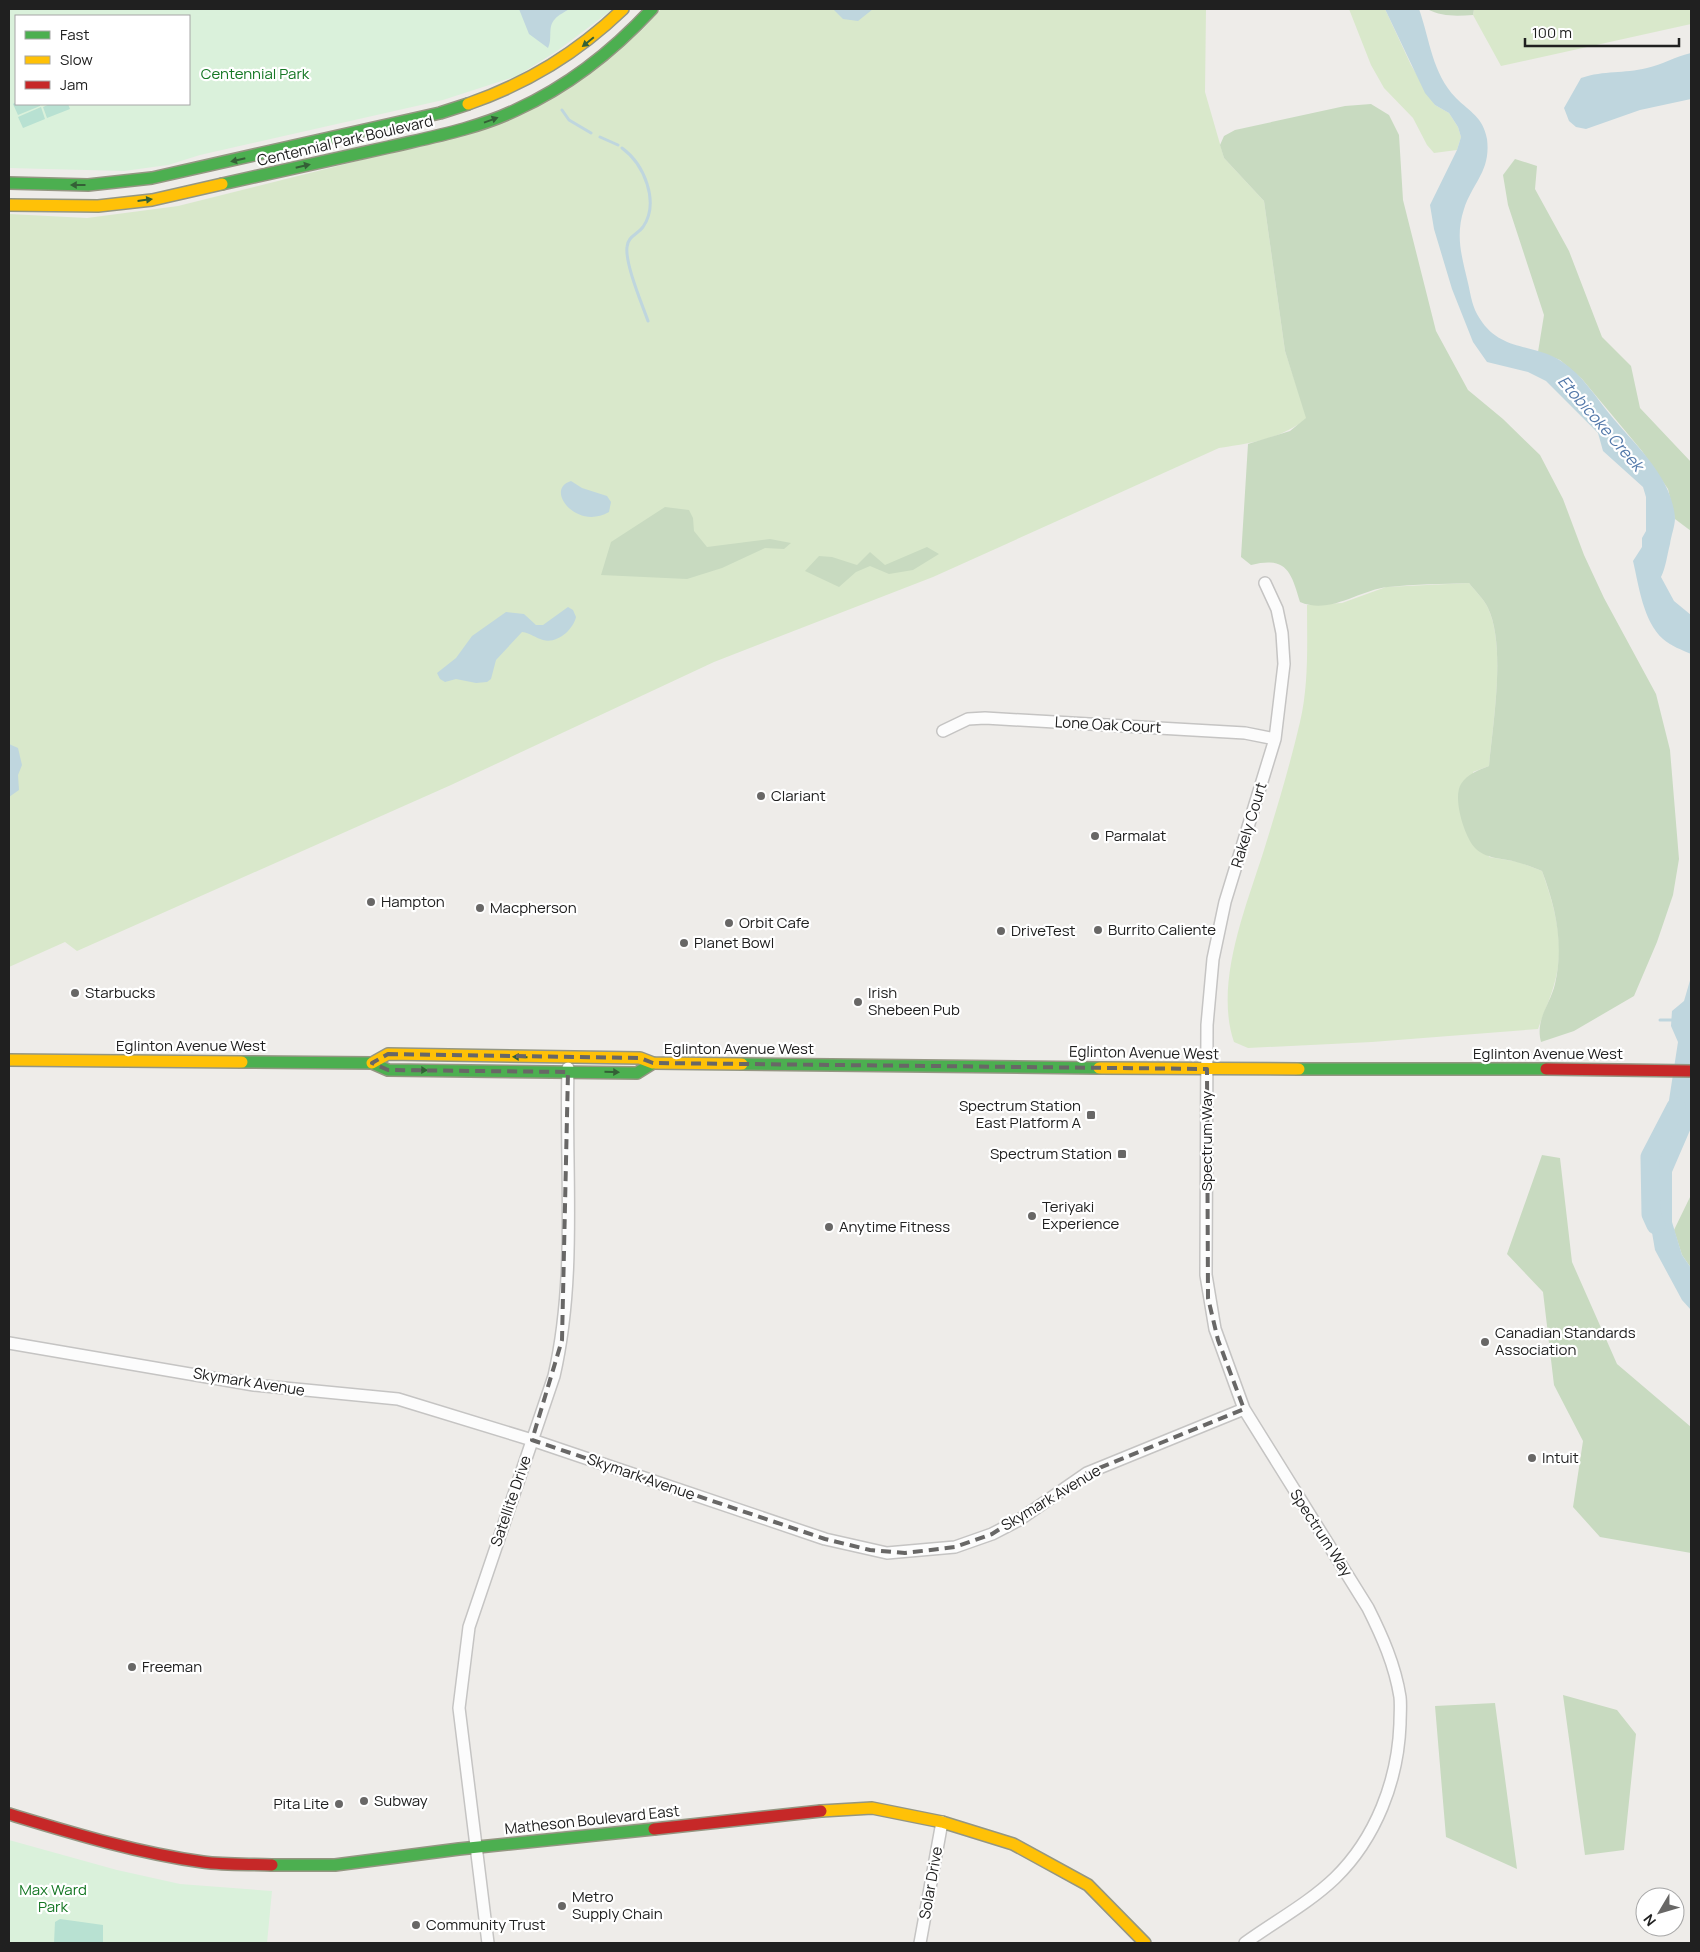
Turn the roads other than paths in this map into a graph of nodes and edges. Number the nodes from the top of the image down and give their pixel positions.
1 (623, 9) edge
2 (652, 9) edge
3 (9, 183) edge
4 (9, 205) edge
5 (1265, 583) dead end
6 (943, 731) dead end
7 (1275, 739) junction
8 (569, 1057) junction
9 (9, 1060) edge
10 (372, 1063) junction
11 (652, 1063) junction
12 (1208, 1069) junction
13 (1691, 1071) edge
14 (568, 1072) junction
15 (9, 1343) edge
16 (1244, 1409) junction
17 (532, 1440) junction
18 (9, 1814) edge
19 (942, 1822) junction
20 (476, 1848) junction
21 (488, 1943) edge
22 (920, 1943) edge
23 (1145, 1943) edge
24 (1245, 1943) edge

1 -> 3 street, Centennial Park Boulevard
4 -> 2 street, Centennial Park Boulevard
5 - 7 street, Rakely Court
6 - 7 street, Lone Oak Court
7 - 12 street, Rakely Court
8 -> 10 street, Eglinton Avenue West
8 - 11 street, Eglinton Avenue West
8 - 14 street, Satellite Drive
9 - 10 street, Eglinton Avenue West
10 -> 14 street, Eglinton Avenue West
11 - 12 street, Eglinton Avenue West
14 -> 11 street, Eglinton Avenue West
12 - 13 street, Eglinton Avenue West
12 - 16 street, Spectrum Way
14 - 17 street, Satellite Drive
15 - 17 street, Skymark Avenue
16 - 17 street, Skymark Avenue
16 - 24 street, Spectrum Way
17 - 20 street, Satellite Drive
18 - 20 street, Matheson Boulevard East
19 - 20 street, Matheson Boulevard East
19 - 22 street, Solar Drive
19 - 23 street, Matheson Boulevard East
20 - 21 street, Satellite Drive

